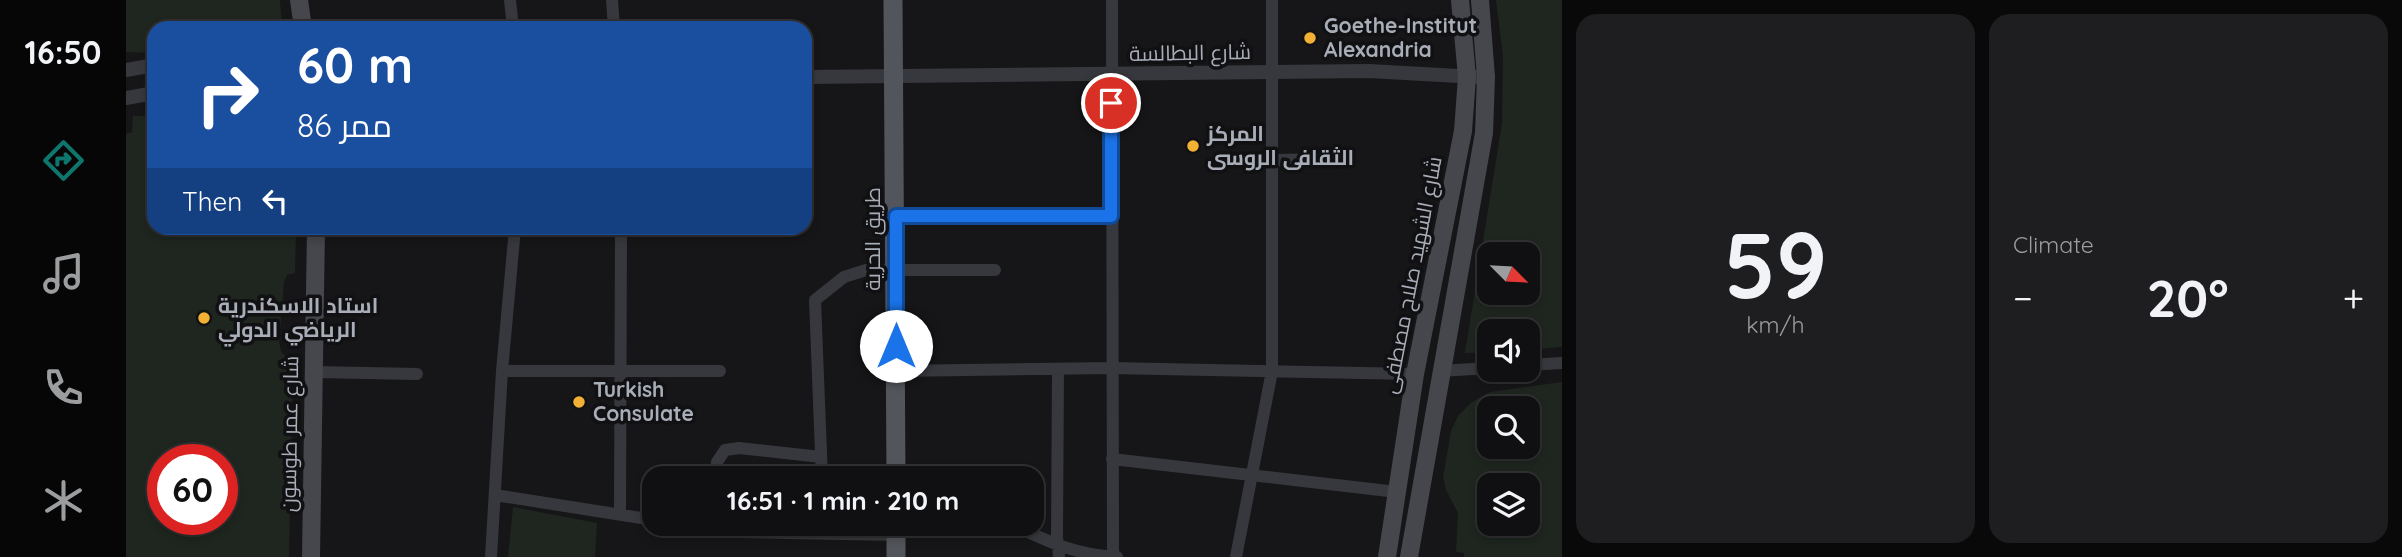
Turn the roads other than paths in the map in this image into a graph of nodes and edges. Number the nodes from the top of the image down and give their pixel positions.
1 (299, 0) edge
2 (510, 0) edge
3 (612, 0) edge
4 (893, 0) edge
5 (1112, 0) edge
6 (1272, 0) edge
7 (1460, 0) edge
8 (1480, 0) edge
9 (302, 21) edge
10 (512, 21) edge
11 (614, 21) edge
12 (147, 66) edge
13 (126, 70) edge
14 (1272, 73) junction
15 (895, 75) junction
16 (1111, 76) junction
17 (812, 77) edge
18 (1467, 77) junction
19 (1486, 77) junction
20 (147, 94) edge
21 (126, 98) edge
22 (1331, 159) dead end
23 (1272, 160) junction
24 (896, 216) junction
25 (1111, 216) junction
26 (316, 235) edge
27 (514, 235) edge
28 (621, 235) edge
29 (896, 270) junction
30 (995, 270) dead end
31 (1562, 363) edge
32 (1540, 364) edge
33 (1111, 368) junction
34 (1058, 369) junction
35 (1477, 369) edge
36 (720, 370) dead end
37 (502, 371) junction
38 (620, 371) junction
39 (1272, 371) junction
40 (1440, 371) junction
41 (314, 372) junction
42 (896, 372) junction
43 (417, 374) dead end
44 (1415, 374) junction
45 (821, 457) junction
46 (1112, 459) junction
47 (716, 466) edge
48 (821, 466) edge
49 (896, 466) edge
50 (1252, 475) junction
51 (1397, 492) junction
52 (495, 495) junction
53 (620, 514) junction
54 (642, 518) edge
55 (896, 536) edge
56 (1031, 536) edge
57 (1059, 552) edge
58 (311, 557) edge
59 (491, 557) edge
60 (896, 557) edge
61 (1114, 557) edge
62 (1236, 557) edge
63 (1387, 557) edge
64 (1409, 557) edge

1 - 9 main road
2 - 10 street
3 - 11 street
4 - 15 main road, طريق الحرية
5 - 16 street
6 - 14 street
7 - 18 main road, شارع الشهيد صلاح مصطفى
8 - 19 main road, شارع الشهيد صلاح مصطفى
12 - 13 street
14 - 16 street, شارع البطالسة
14 - 18 street, شارع البطالسة
14 - 23 street
15 - 16 street, شارع البطالسة
15 - 17 street, شارع البطالسة
15 - 24 main road, طريق الحرية
16 - 25 street
18 - 19 street, شارع البطالسة
18 - 44 main road, شارع الشهيد صلاح مصطفى
19 - 40 main road, شارع الشهيد صلاح مصطفى
20 - 21 street
22 - 23 street
23 - 39 street
24 - 25 street
24 - 29 main road, طريق الحرية
25 - 33 street
26 - 41 main road, شارع عمر طوسون
27 - 37 street
28 - 38 street
29 - 30 street
29 - 42 main road, طريق الحرية
29 - 45 street
31 - 32 street
33 - 34 street
33 - 39 street
33 - 46 street
34 - 42 street
34 - 57 street
35 - 40 street
36 - 38 street
37 - 38 street
37 - 52 street
38 - 53 street
39 - 44 street
39 - 50 street
40 - 44 main road
40 - 64 main road, شارع الشهيد صلاح مصطفى
41 - 43 street
41 - 58 main road, شارع عمر طوسون
42 - 49 main road, طريق الحرية
44 - 51 main road, شارع الشهيد صلاح مصطفى
45 - 47 street
45 - 48 street
46 - 50 street
46 - 61 street
50 - 51 street
50 - 62 street
51 - 63 main road, شارع الشهيد صلاح مصطفى
52 - 53 street
52 - 59 street
53 - 54 street
55 - 60 main road
56 - 57 street
57 - 61 street

